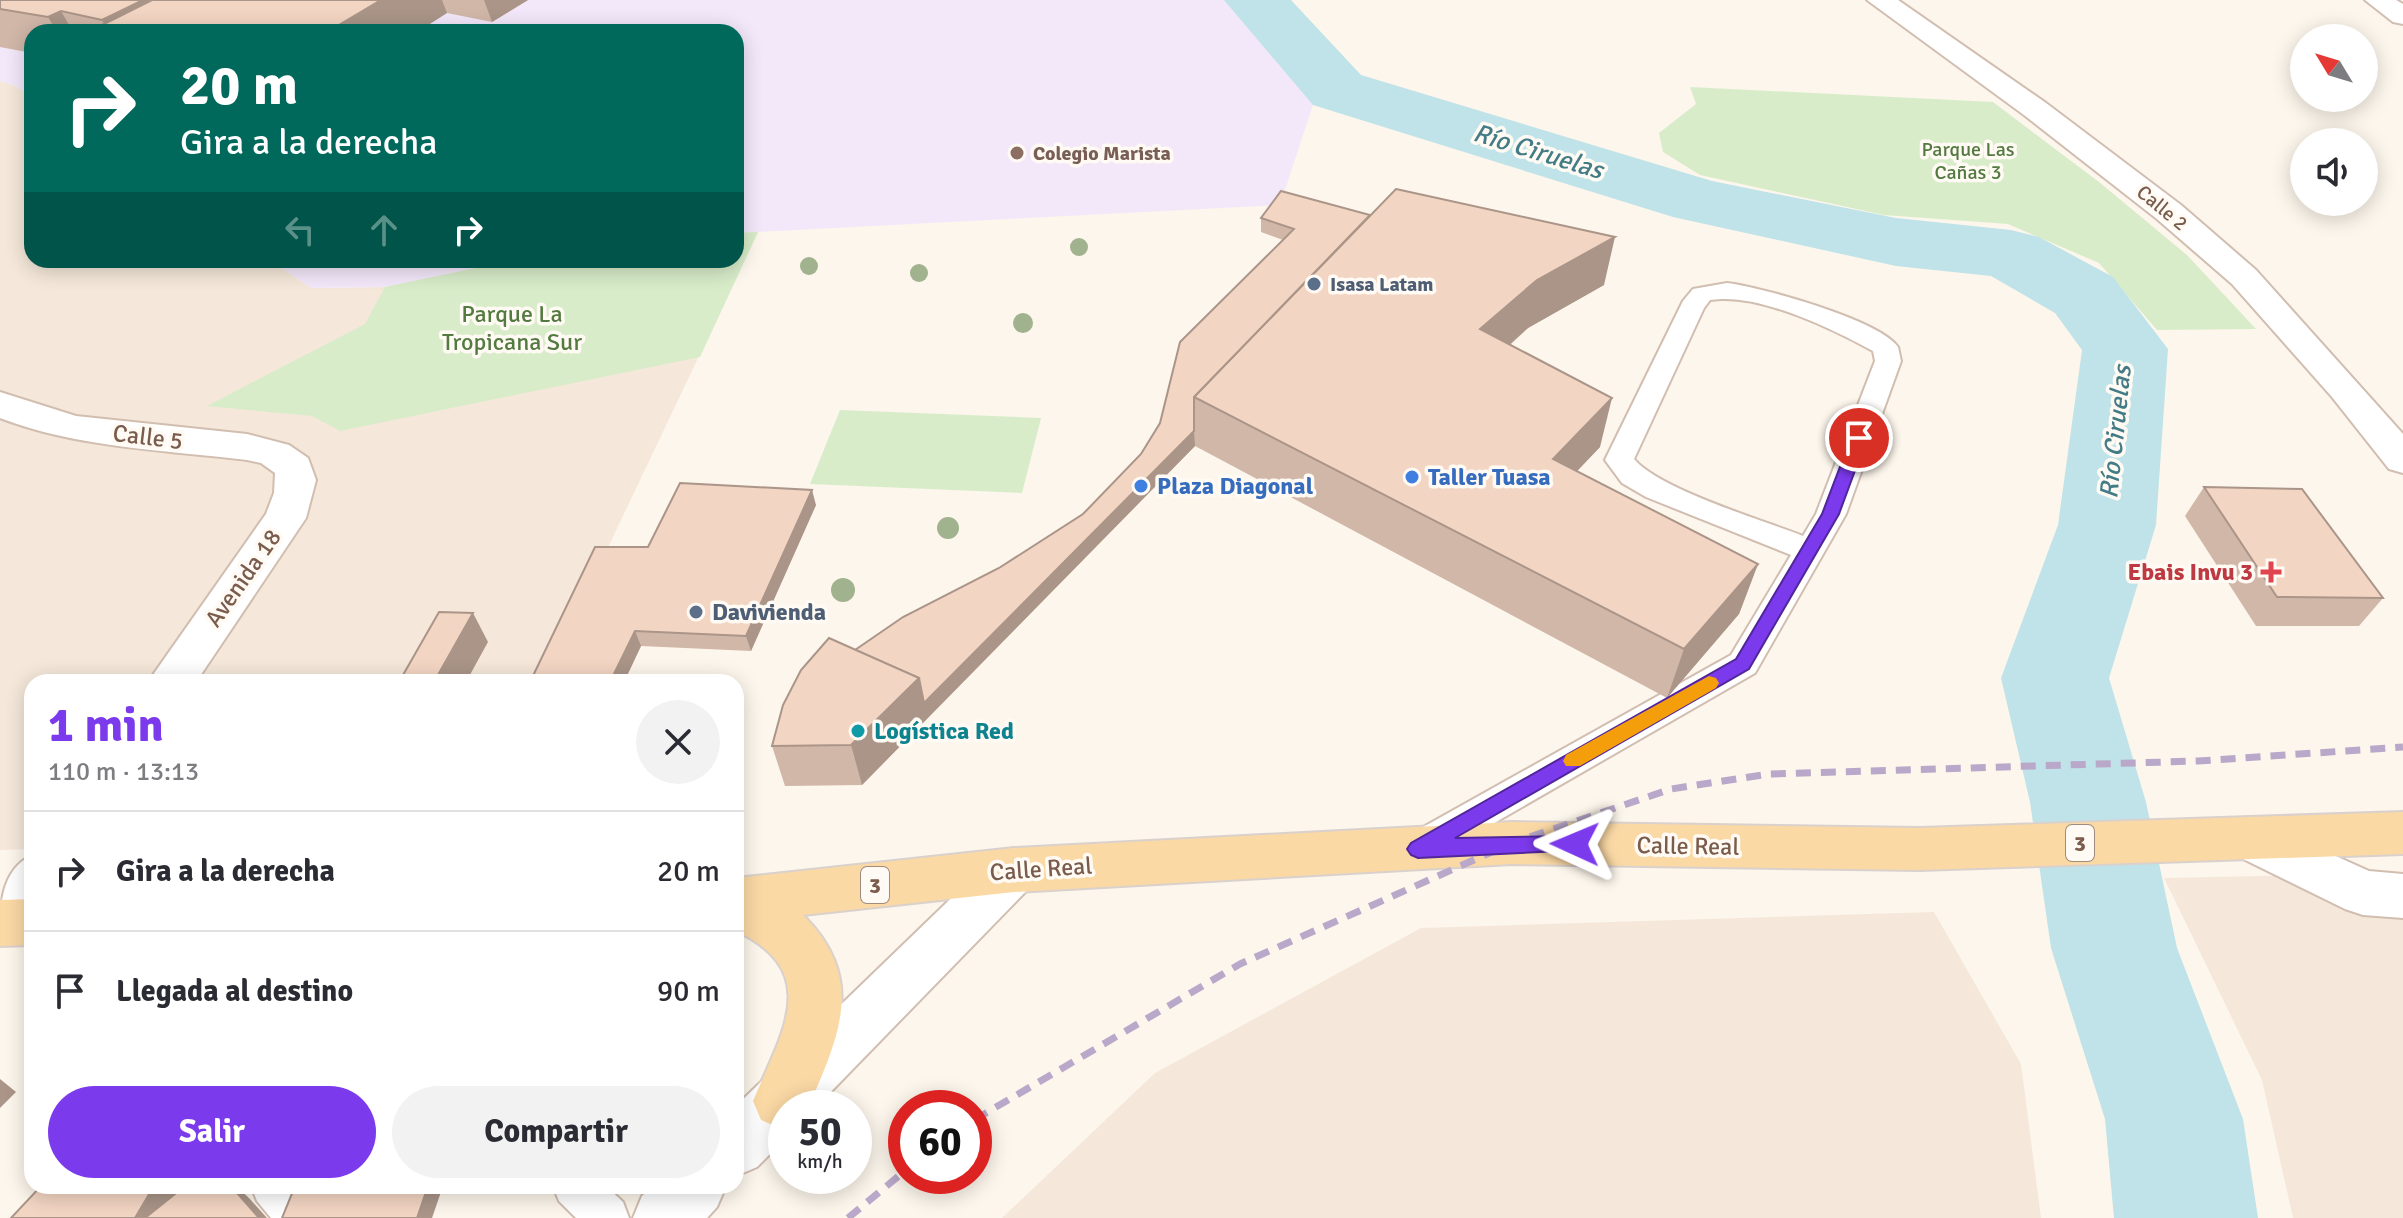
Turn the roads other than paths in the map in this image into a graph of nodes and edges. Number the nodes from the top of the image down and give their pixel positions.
1 (1880, 0) edge
2 (2378, 0) edge
3 (2403, 16) edge
4 (0, 404) edge
5 (2403, 460) edge
6 (294, 467) joint
7 (1809, 550) junction
8 (177, 674) edge
9 (2403, 833) edge
10 (2245, 838) junction
11 (1418, 849) junction
12 (1014, 870) junction
13 (24, 888) edge
14 (2403, 896) edge
15 (744, 899) edge
16 (744, 910) edge
17 (0, 922) edge
18 (24, 922) edge
19 (786, 1090) edge
20 (793, 1090) edge
21 (768, 1115) edge
22 (744, 1139) edge
23 (280, 1194) edge
24 (583, 1194) edge
25 (688, 1194) edge
26 (300, 1218) edge
27 (607, 1218) edge
28 (664, 1218) edge

1 - 5 street, Calle 2
2 - 3 street
4 - 6 street, Calle 5
6 - 8 street, Avenida 18
7 - 7 lane
7 - 11 lane
9 - 10 main road, Calle Real / 3
10 - 11 main road, Calle Real / 3
10 - 14 street
11 - 12 main road, Calle Real / 3
12 - 15 main road, Calle Real / 3
12 - 20 street
13 - 17 street
16 - 19 main road
17 - 18 main road
21 - 22 street
23 - 26 lane
24 - 27 lane
25 - 28 street

